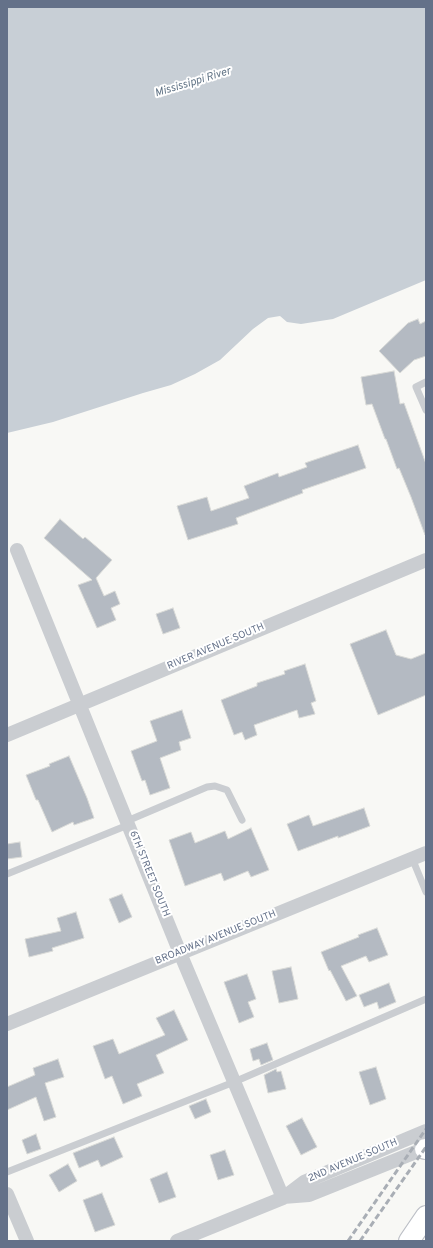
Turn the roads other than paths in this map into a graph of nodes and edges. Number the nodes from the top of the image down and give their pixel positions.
1 (426, 382) edge
2 (426, 410) edge
3 (17, 550) dead end
4 (426, 560) edge
5 (80, 704) junction
6 (7, 735) edge
7 (242, 820) dead end
8 (128, 823) junction
9 (426, 853) edge
10 (412, 858) junction
11 (7, 874) edge
12 (426, 892) edge
13 (180, 953) junction
14 (426, 999) edge
15 (7, 1024) edge
16 (234, 1082) junction
17 (426, 1144) edge
18 (7, 1172) edge
19 (7, 1194) edge
20 (283, 1198) junction
21 (426, 1216) edge
22 (27, 1241) edge
23 (177, 1241) edge
24 (409, 1241) edge

1 - 2 lane
3 - 5 street, 6TH STREET SOUTH
4 - 5 street, RIVER AVENUE SOUTH
5 - 6 street, RIVER AVENUE SOUTH
5 - 8 street, 6TH STREET SOUTH
7 - 8 lane
8 - 11 lane
8 - 13 street, 6TH STREET SOUTH
9 - 10 street, BROADWAY AVENUE SOUTH
10 - 12 lane
10 - 13 street, BROADWAY AVENUE SOUTH
13 - 15 street, BROADWAY AVENUE SOUTH
13 - 16 street, 6TH STREET SOUTH
14 - 16 lane
16 - 18 lane
16 - 20 street, 6TH STREET SOUTH
17 - 20 street, 2ND AVENUE SOUTH
19 - 22 street
20 - 23 street, 2ND AVENUE SOUTH
21 - 24 main road

